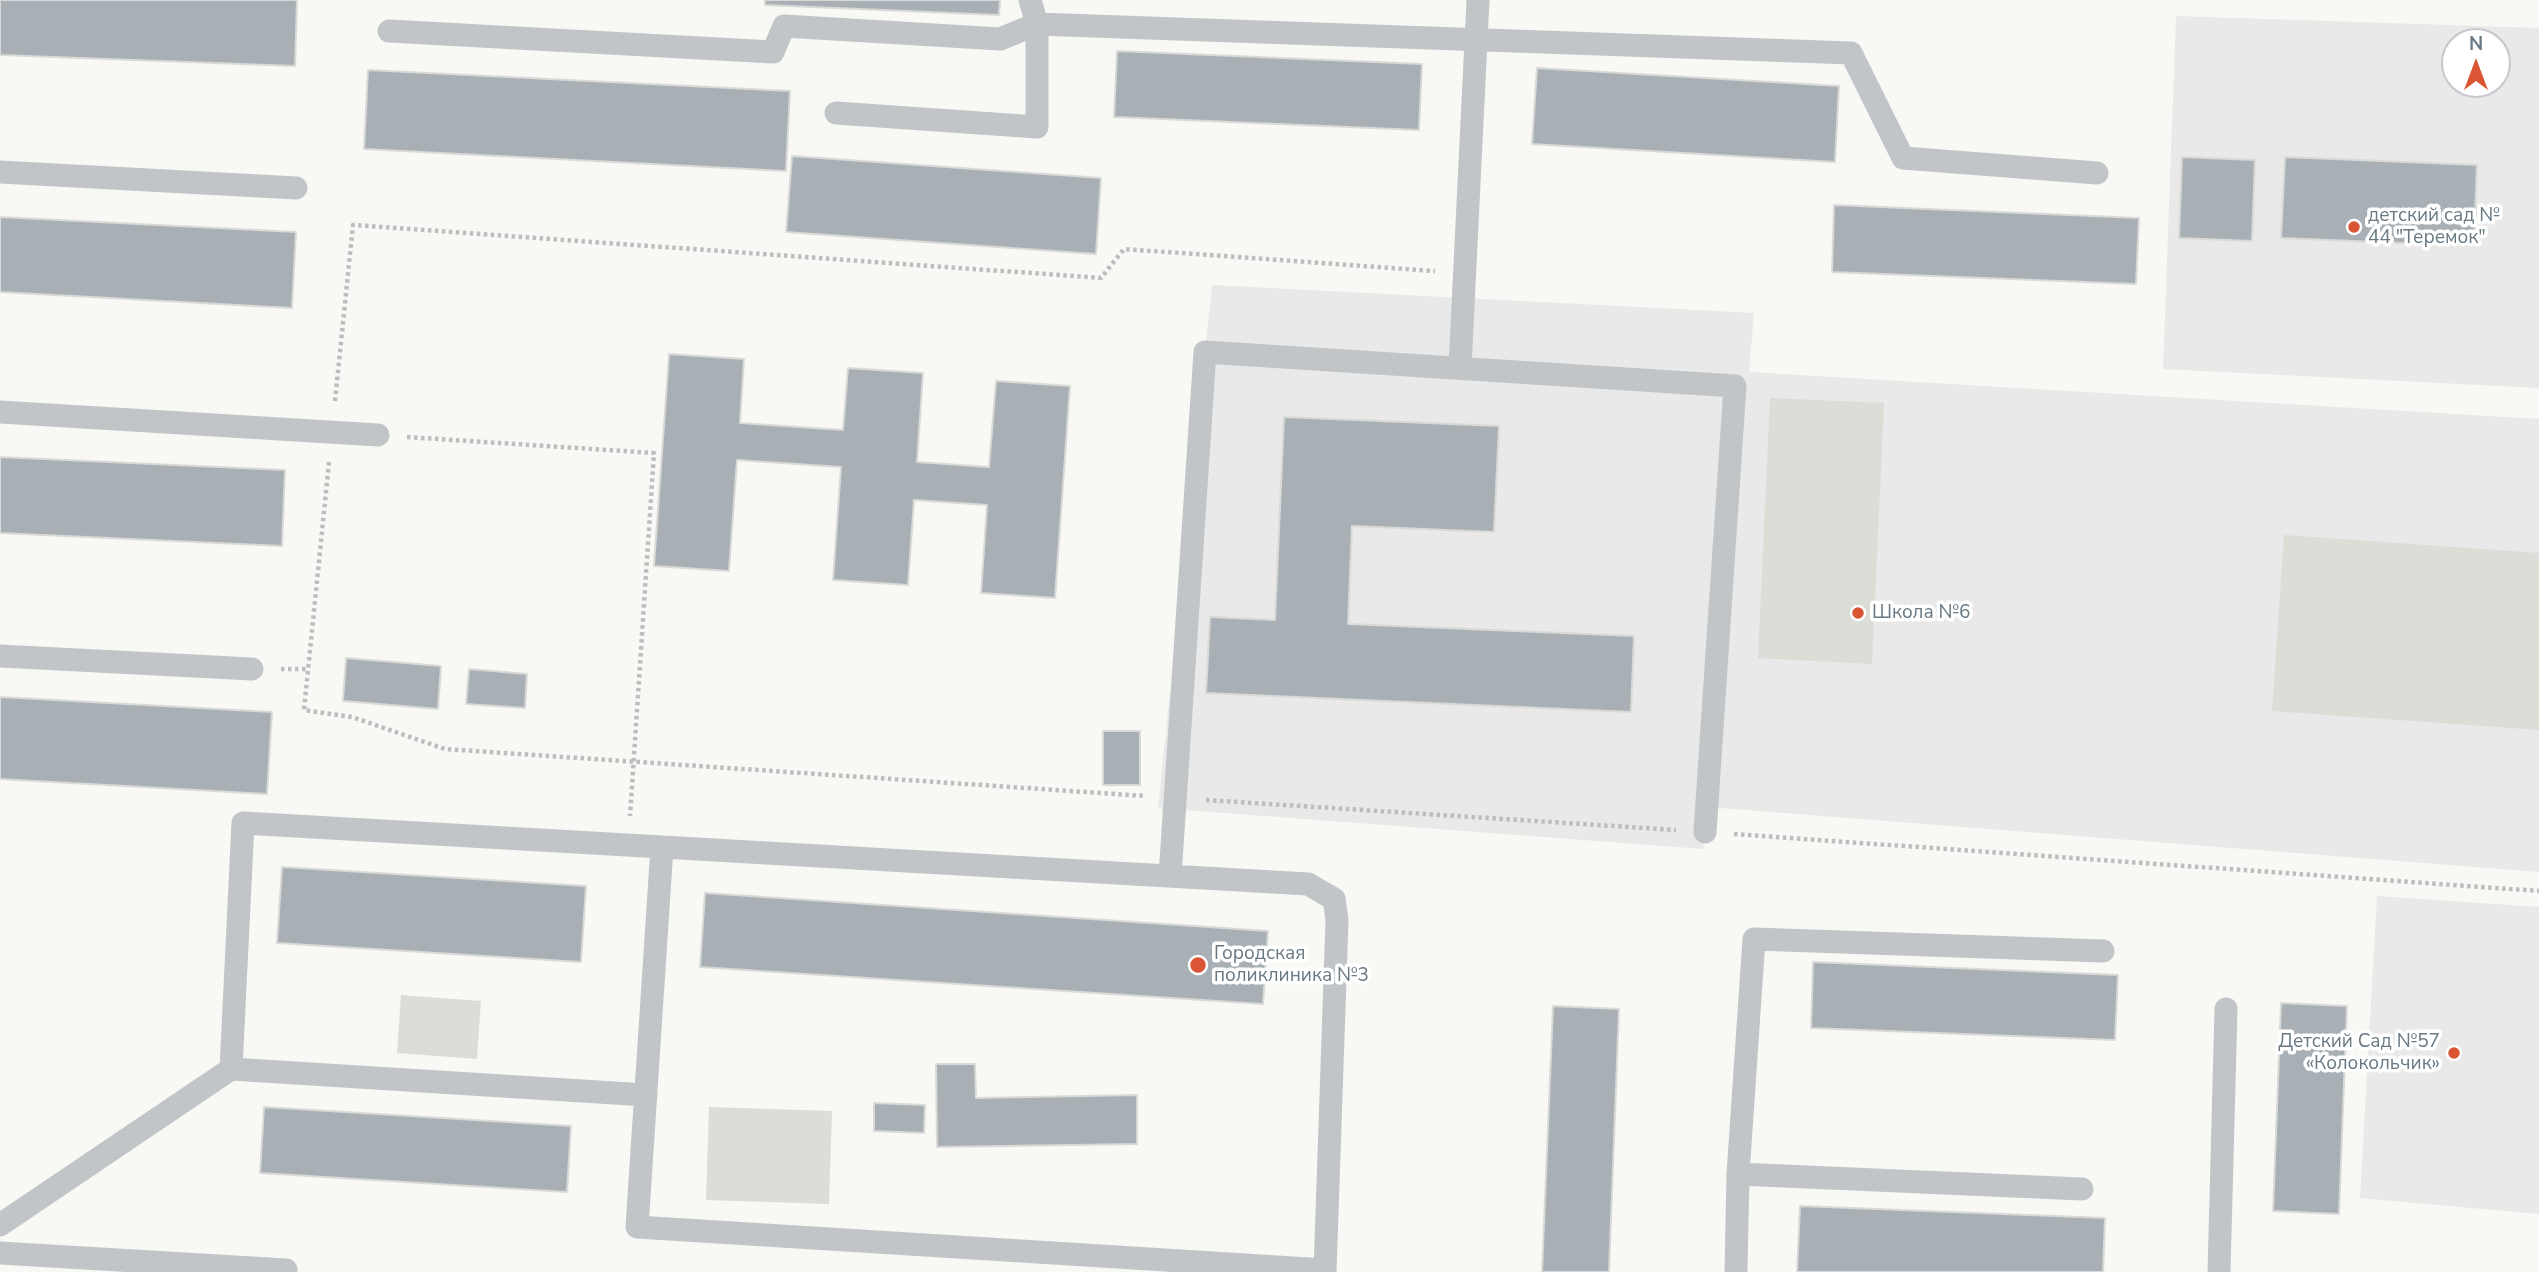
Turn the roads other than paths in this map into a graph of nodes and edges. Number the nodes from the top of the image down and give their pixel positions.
1 (1030, 0) edge
2 (1478, 0) edge
3 (1037, 24) junction
4 (388, 32) dead end
5 (1476, 38) junction
6 (836, 113) dead end
7 (0, 172) edge
8 (2097, 173) dead end
9 (296, 188) dead end
10 (1460, 367) junction
11 (0, 412) edge
12 (379, 435) road end
13 (0, 656) edge
14 (252, 669) dead end
15 (1705, 832) road end
16 (662, 846) junction
17 (1170, 876) junction
18 (2103, 951) dead end
19 (2226, 1009) dead end
20 (231, 1069) junction
21 (646, 1095) junction
22 (1738, 1174) junction
23 (2082, 1189) dead end
24 (0, 1225) edge
25 (0, 1253) edge
26 (1325, 1271) edge
27 (286, 1272) edge
28 (1736, 1272) edge
29 (2219, 1272) edge

1 - 3 lane
2 - 5 lane
3 - 4 lane
3 - 5 lane
3 - 6 lane
5 - 8 lane
5 - 10 lane
7 - 9 lane
10 - 15 lane
10 - 17 lane
11 - 12 lane
13 - 14 lane
16 - 17 lane
16 - 20 lane
16 - 21 lane
17 - 26 lane
18 - 22 lane
19 - 29 lane
20 - 21 lane
20 - 24 lane
21 - 26 lane
22 - 23 lane
22 - 28 lane
25 - 27 lane

